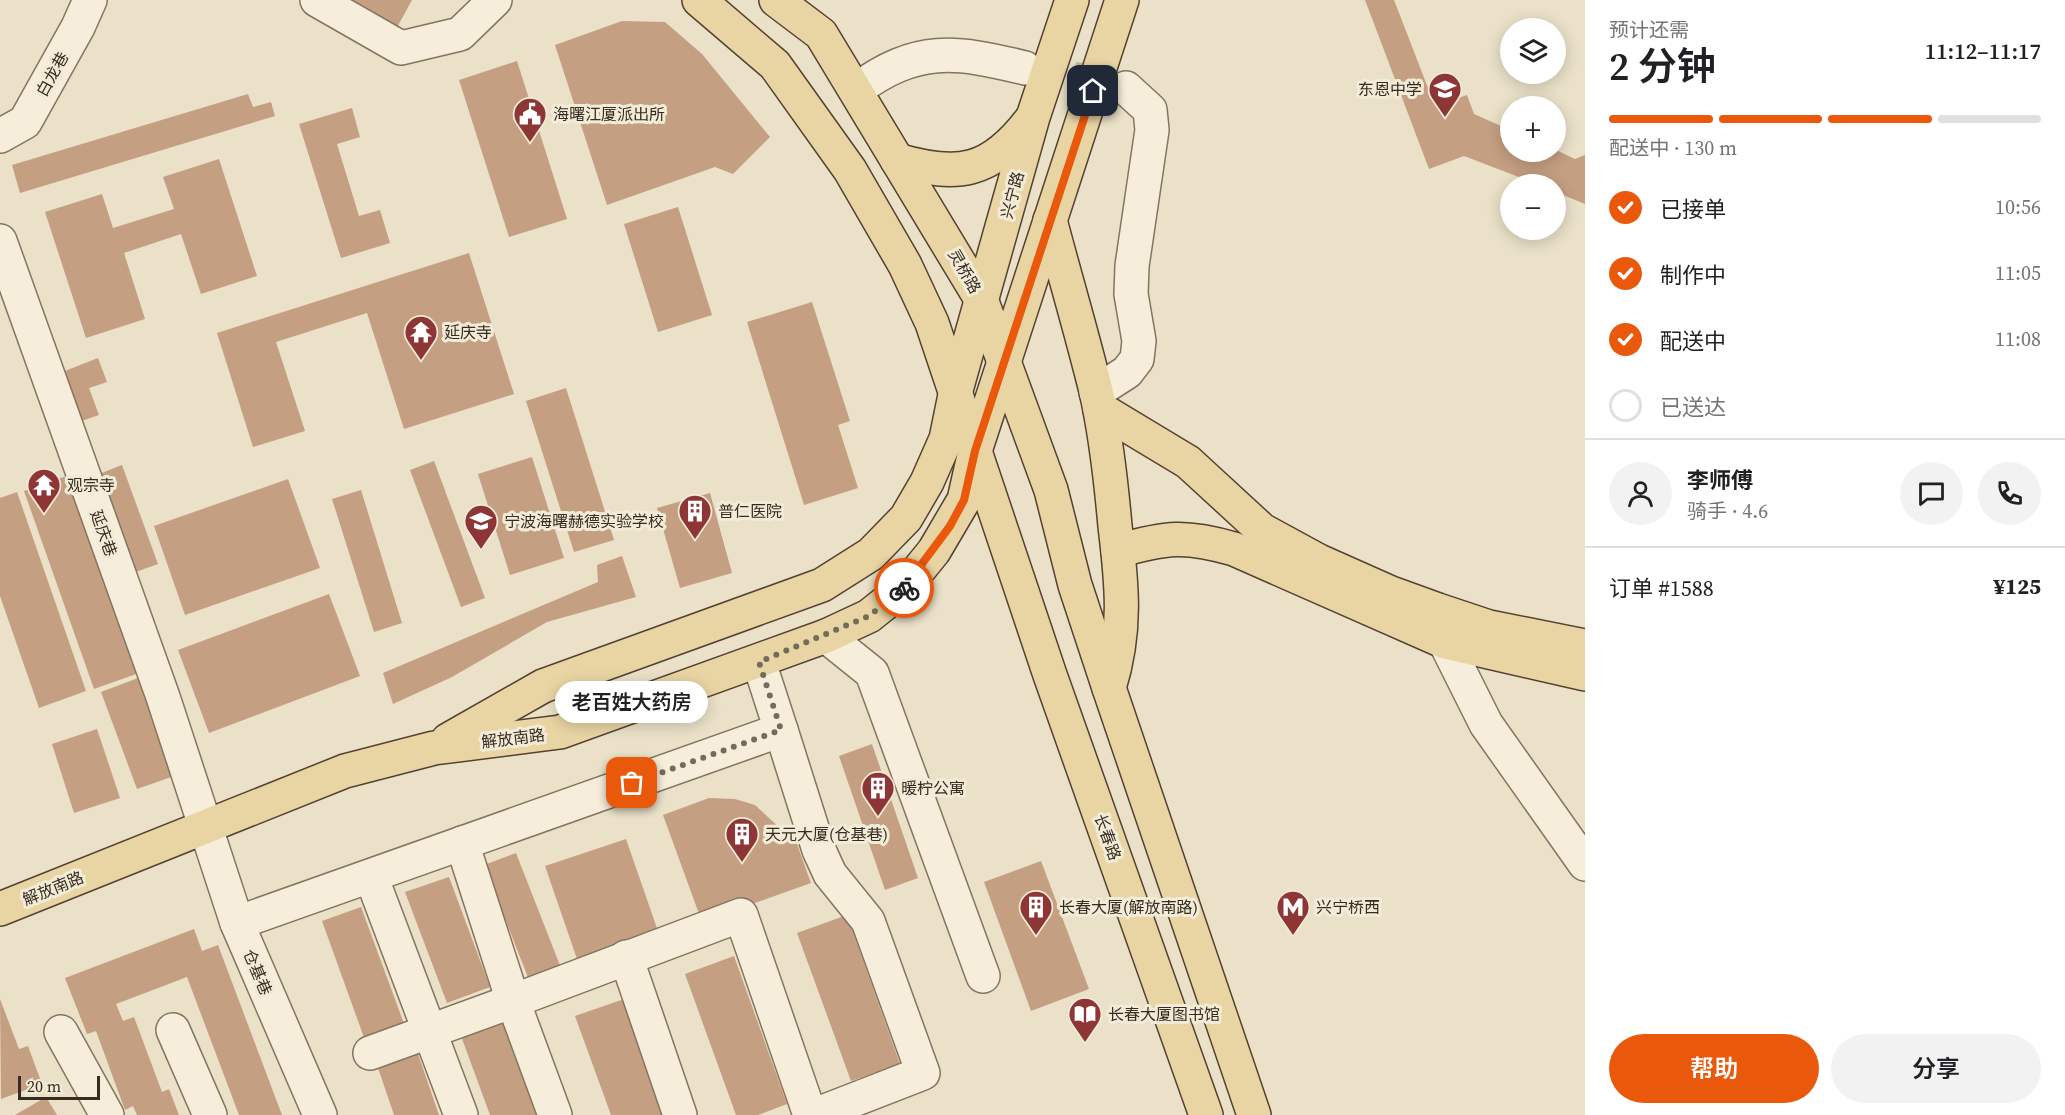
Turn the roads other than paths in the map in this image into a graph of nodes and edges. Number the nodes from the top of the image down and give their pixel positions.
1 (90, 0) edge
2 (316, 0) edge
3 (495, 0) edge
4 (699, 0) edge
5 (776, 0) edge
6 (1072, 0) edge
7 (1122, 0) edge
8 (1025, 68) tunnel mouth
9 (1126, 88) tunnel mouth
10 (856, 90) junction
11 (1033, 117) junction
12 (0, 136) edge
13 (897, 160) junction
14 (1050, 220) junction
15 (0, 241) edge
16 (981, 299) junction
17 (1004, 361) junction
18 (956, 390) junction
19 (1098, 401) junction
20 (975, 451) junction
21 (1118, 551) junction
22 (826, 636) junction
23 (1445, 642) junction
24 (1585, 646) edge
25 (759, 662) junction
26 (1585, 674) edge
27 (1109, 688) junction
28 (781, 730) junction
29 (434, 748) junction
30 (204, 826) junction
31 (462, 843) junction
32 (1585, 864) edge
33 (371, 876) junction
34 (0, 909) edge
35 (237, 923) junction
36 (626, 957) junction
37 (983, 976) dead end
38 (513, 1000) junction
39 (173, 1030) dead end
40 (429, 1030) junction
41 (61, 1032) dead end
42 (370, 1053) dead end
43 (107, 1115) edge
44 (210, 1115) edge
45 (320, 1115) edge
46 (461, 1115) edge
47 (555, 1115) edge
48 (680, 1115) edge
49 (810, 1115) edge
50 (815, 1115) edge
51 (1206, 1115) edge
52 (1254, 1115) edge

1 - 12 street, 白龙巷
2 - 3 street
4 - 18 main road
5 - 10 main road, 灵桥路
6 - 11 main road, 兴宁路
7 - 14 main road
8 - 10 street
9 - 19 street
10 - 13 main road, 灵桥路
11 - 13 main road
11 - 16 main road, 兴宁路
13 - 16 main road, 灵桥路
14 - 17 main road
14 - 19 main road
15 - 30 street, 延庆巷
16 - 17 main road, 灵桥路
16 - 18 main road, 兴宁路
17 - 20 main road
17 - 27 main road, 灵桥路
18 - 20 main road
18 - 29 main road, 兴宁路
19 - 21 main road
19 - 24 main road
20 - 22 main road, 解放南路
20 - 51 main road, 长春路
21 - 23 main road
21 - 27 main road
22 - 25 main road, 解放南路
22 - 37 street
23 - 26 main road
23 - 32 street
25 - 28 street
25 - 29 main road, 解放南路
27 - 52 main road
28 - 31 street
28 - 50 street
29 - 30 main road, 解放南路
30 - 34 main road, 解放南路
30 - 35 street, 仓基巷
31 - 33 street
31 - 38 street
33 - 35 street
33 - 40 street
35 - 45 street, 仓基巷
36 - 38 street
36 - 48 street
36 - 49 street
38 - 40 street
38 - 47 street
39 - 44 street
40 - 42 street
40 - 46 street
41 - 43 street

